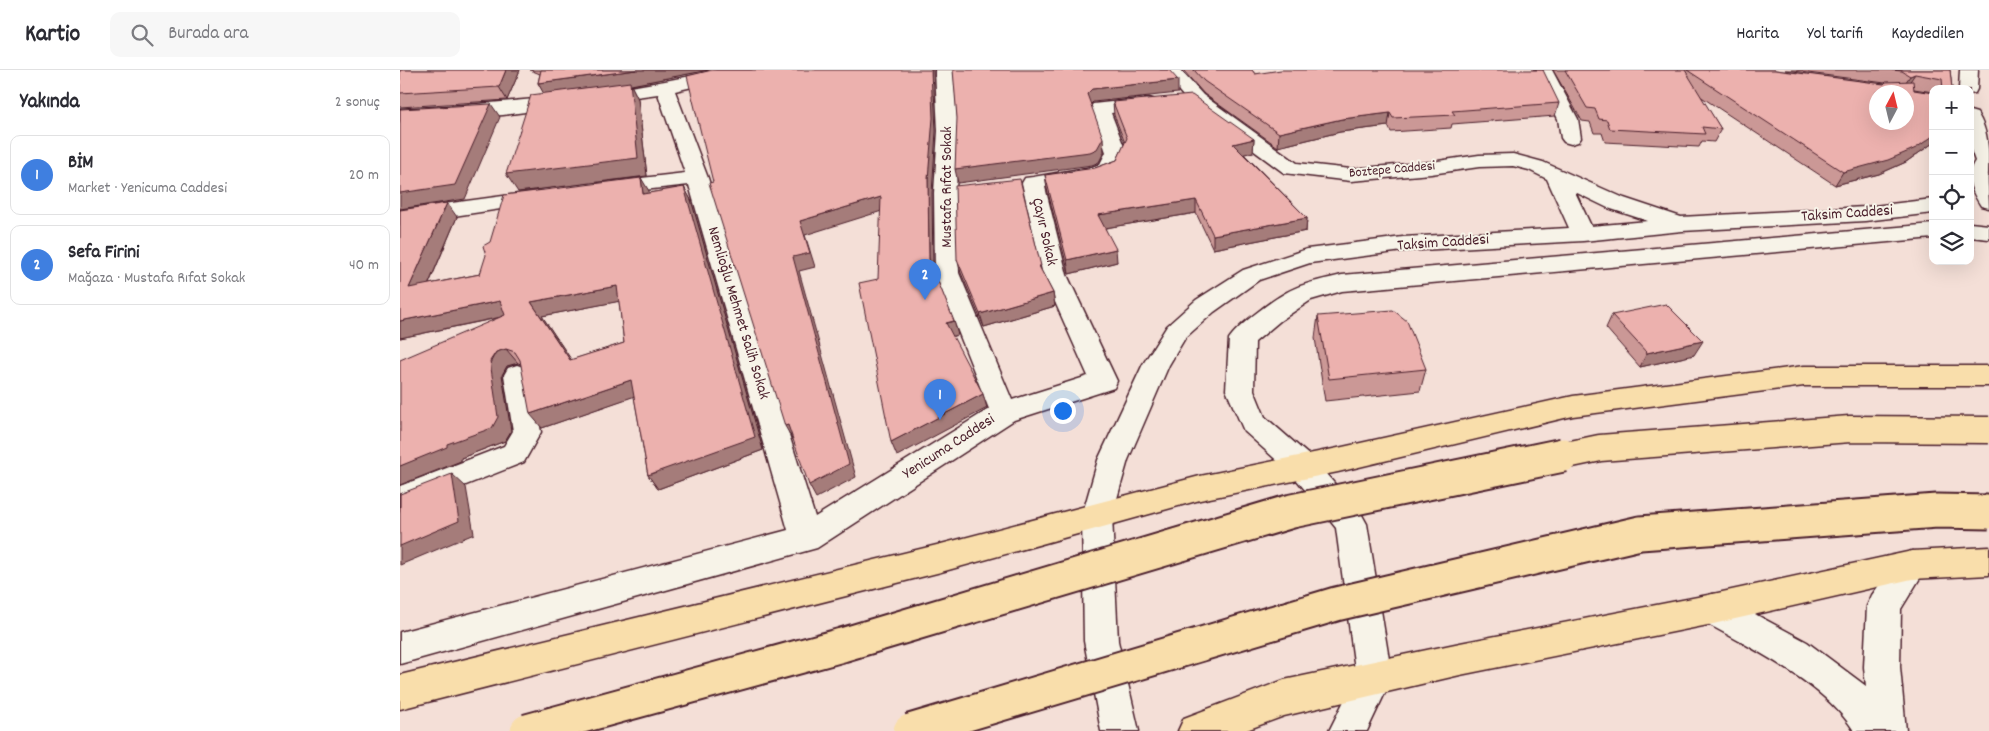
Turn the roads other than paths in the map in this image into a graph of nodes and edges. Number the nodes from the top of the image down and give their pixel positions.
1 (742, 70) edge
2 (944, 70) edge
3 (1170, 70) edge
4 (1543, 70) edge
5 (1969, 70) edge
6 (1968, 85) edge
7 (665, 88) junction
8 (1196, 99) junction
9 (400, 115) edge
10 (1974, 116) edge
11 (1989, 125) edge
12 (1974, 127) edge
13 (1571, 138) dead end
14 (1987, 160) edge
15 (1557, 176) junction
16 (697, 178) junction
17 (1980, 194) edge
18 (1929, 206) edge
19 (400, 217) edge
20 (1682, 224) junction
21 (1974, 230) edge
22 (1929, 232) edge
23 (1989, 232) edge
24 (1583, 234) junction
25 (517, 375) edge
26 (1989, 376) edge
27 (1104, 381) joint
28 (1004, 413) junction
29 (1989, 430) edge
30 (1302, 466) junction
31 (400, 500) edge
32 (1989, 512) edge
33 (1096, 516) junction
34 (806, 539) junction
35 (1989, 561) edge
36 (1912, 565) junction
37 (1713, 609) junction
38 (400, 648) edge
39 (1374, 678) junction
40 (400, 692) edge
41 (527, 731) edge
42 (910, 731) edge
43 (1120, 731) edge
44 (1197, 731) edge
45 (1348, 731) edge
46 (1876, 731) edge
47 (1887, 731) edge

1 - 7 street
2 - 28 street, Mustafa Rıfat Sokak
3 - 8 street, Boztepe Caddesi
4 - 13 street
5 - 6 street
7 - 9 street
7 - 16 street, Nemlioğlu Mehmet Salih Sokak
8 - 15 street, Boztepe Caddesi
8 - 27 street, Çayır Sokak
10 - 11 street
12 - 14 street
14 - 17 street
15 - 20 street, Boztepe Caddesi
15 - 24 street
16 - 19 street
16 - 34 street, Nemlioğlu Mehmet Salih Sokak
18 - 20 street, Taksim Caddesi
20 - 24 street, Taksim Caddesi
21 - 23 street
22 - 30 street
24 - 33 street, Taksim Caddesi
25 - 31 street
26 - 30 main road
27 - 28 street, Yenicuma Caddesi
28 - 34 street, Yenicuma Caddesi
29 - 41 main road, bridge
30 - 33 main road
30 - 39 street
32 - 42 main road, bridge
33 - 40 main road
33 - 43 street, Taksim Caddesi
34 - 38 street, Yenicuma Caddesi
35 - 36 main road
36 - 37 main road
36 - 47 street
37 - 39 main road
37 - 46 street
39 - 44 main road
39 - 45 street

